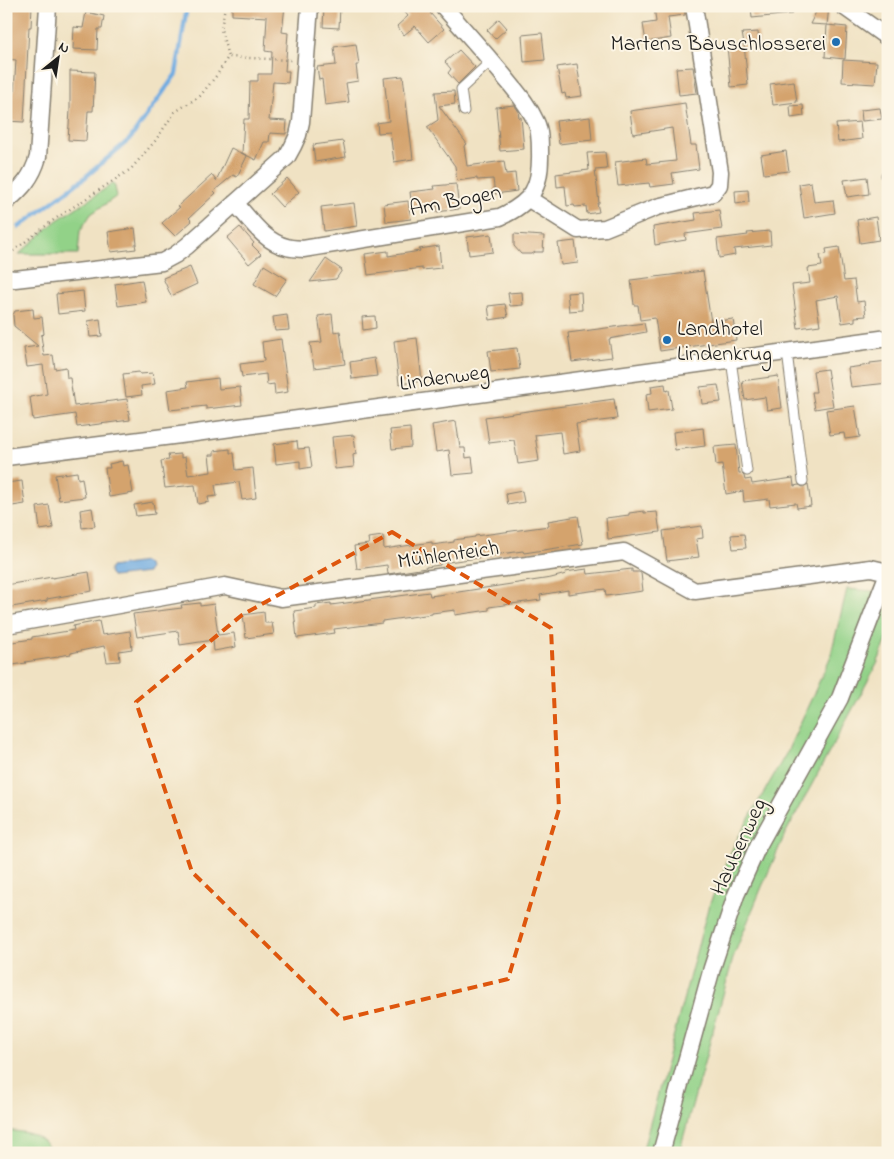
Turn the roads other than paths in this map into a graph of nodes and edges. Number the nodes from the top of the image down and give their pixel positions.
1 (48, 6) edge
2 (310, 6) edge
3 (443, 6) edge
4 (694, 6) edge
5 (843, 6) edge
6 (888, 38) edge
7 (491, 60) junction
8 (464, 112) dead end
9 (886, 175) dead end
10 (888, 189) edge
11 (529, 199) junction
12 (6, 202) edge
13 (235, 203) junction
14 (6, 278) edge
15 (888, 338) edge
16 (787, 352) junction
17 (730, 360) junction
18 (6, 457) edge
19 (747, 471) dead end
20 (803, 481) dead end
21 (888, 572) edge
22 (6, 625) edge
23 (661, 1153) edge

1 - 12 street
2 - 13 street
3 - 7 street, Am Bogen
4 - 11 street
5 - 6 street
7 - 8 lane
7 - 11 street, Am Bogen
9 - 10 lane
11 - 13 street, Am Bogen
13 - 14 street
15 - 16 street, Lindenweg
16 - 17 street, Lindenweg
16 - 20 lane
17 - 18 street, Lindenweg
17 - 19 lane
21 - 22 street, Mühlenteich
21 - 23 street, Haubenweg

